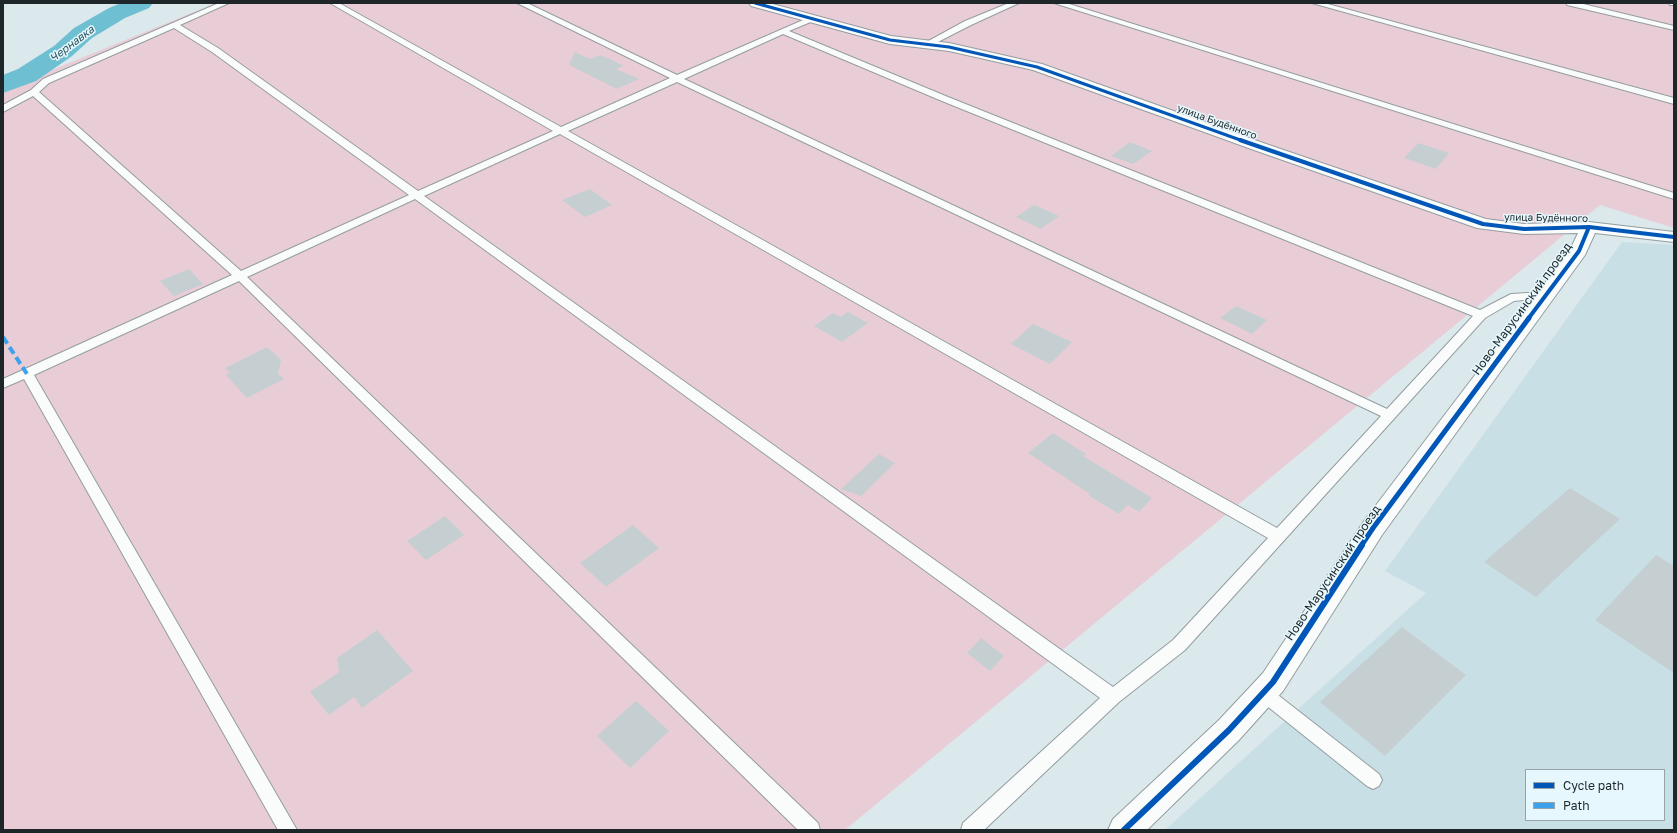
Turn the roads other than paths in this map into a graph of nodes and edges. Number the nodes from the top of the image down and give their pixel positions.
1 (225, 3) edge
2 (334, 3) edge
3 (521, 3) edge
4 (755, 3) edge
5 (1015, 3) edge
6 (1058, 3) edge
7 (1316, 3) edge
8 (1570, 3) edge
9 (810, 19) junction
10 (174, 25) junction
11 (1674, 28) edge
12 (782, 31) junction
13 (927, 44) junction
14 (678, 79) junction
15 (34, 92) junction
16 (1674, 101) edge
17 (3, 110) edge
18 (560, 131) junction
19 (417, 195) junction
20 (1674, 196) edge
21 (1589, 227) junction
22 (1674, 237) edge
23 (240, 276) junction
24 (1545, 295) junction
25 (1481, 316) junction
26 (27, 374) junction
27 (3, 384) edge
28 (1389, 415) junction
29 (1278, 536) junction
30 (1263, 693) junction
31 (1113, 697) junction
32 (1373, 780) dead end
33 (1129, 829) edge
34 (288, 830) edge
35 (811, 830) edge
36 (970, 830) edge

1 - 10 lane
2 - 18 lane
3 - 14 lane
4 - 9 street, улица Будённого
5 - 13 lane
6 - 20 lane
7 - 16 lane
8 - 11 lane
9 - 12 lane
9 - 13 street, улица Будённого
10 - 15 lane
10 - 19 lane
12 - 14 lane
12 - 25 lane
13 - 21 street, улица Будённого
14 - 18 lane
14 - 28 lane
15 - 17 lane
15 - 23 lane
18 - 19 lane
18 - 29 lane
19 - 23 lane
19 - 31 lane
21 - 22 street, улица Будённого
21 - 24 street, Ново-Марусинский проезд
23 - 26 lane
23 - 35 lane
24 - 25 lane
24 - 30 street, Ново-Марусинский проезд
25 - 28 lane
26 - 27 lane
26 - 34 lane
28 - 29 lane
29 - 31 lane
30 - 32 lane
30 - 33 street, Ново-Марусинский проезд
31 - 36 lane

